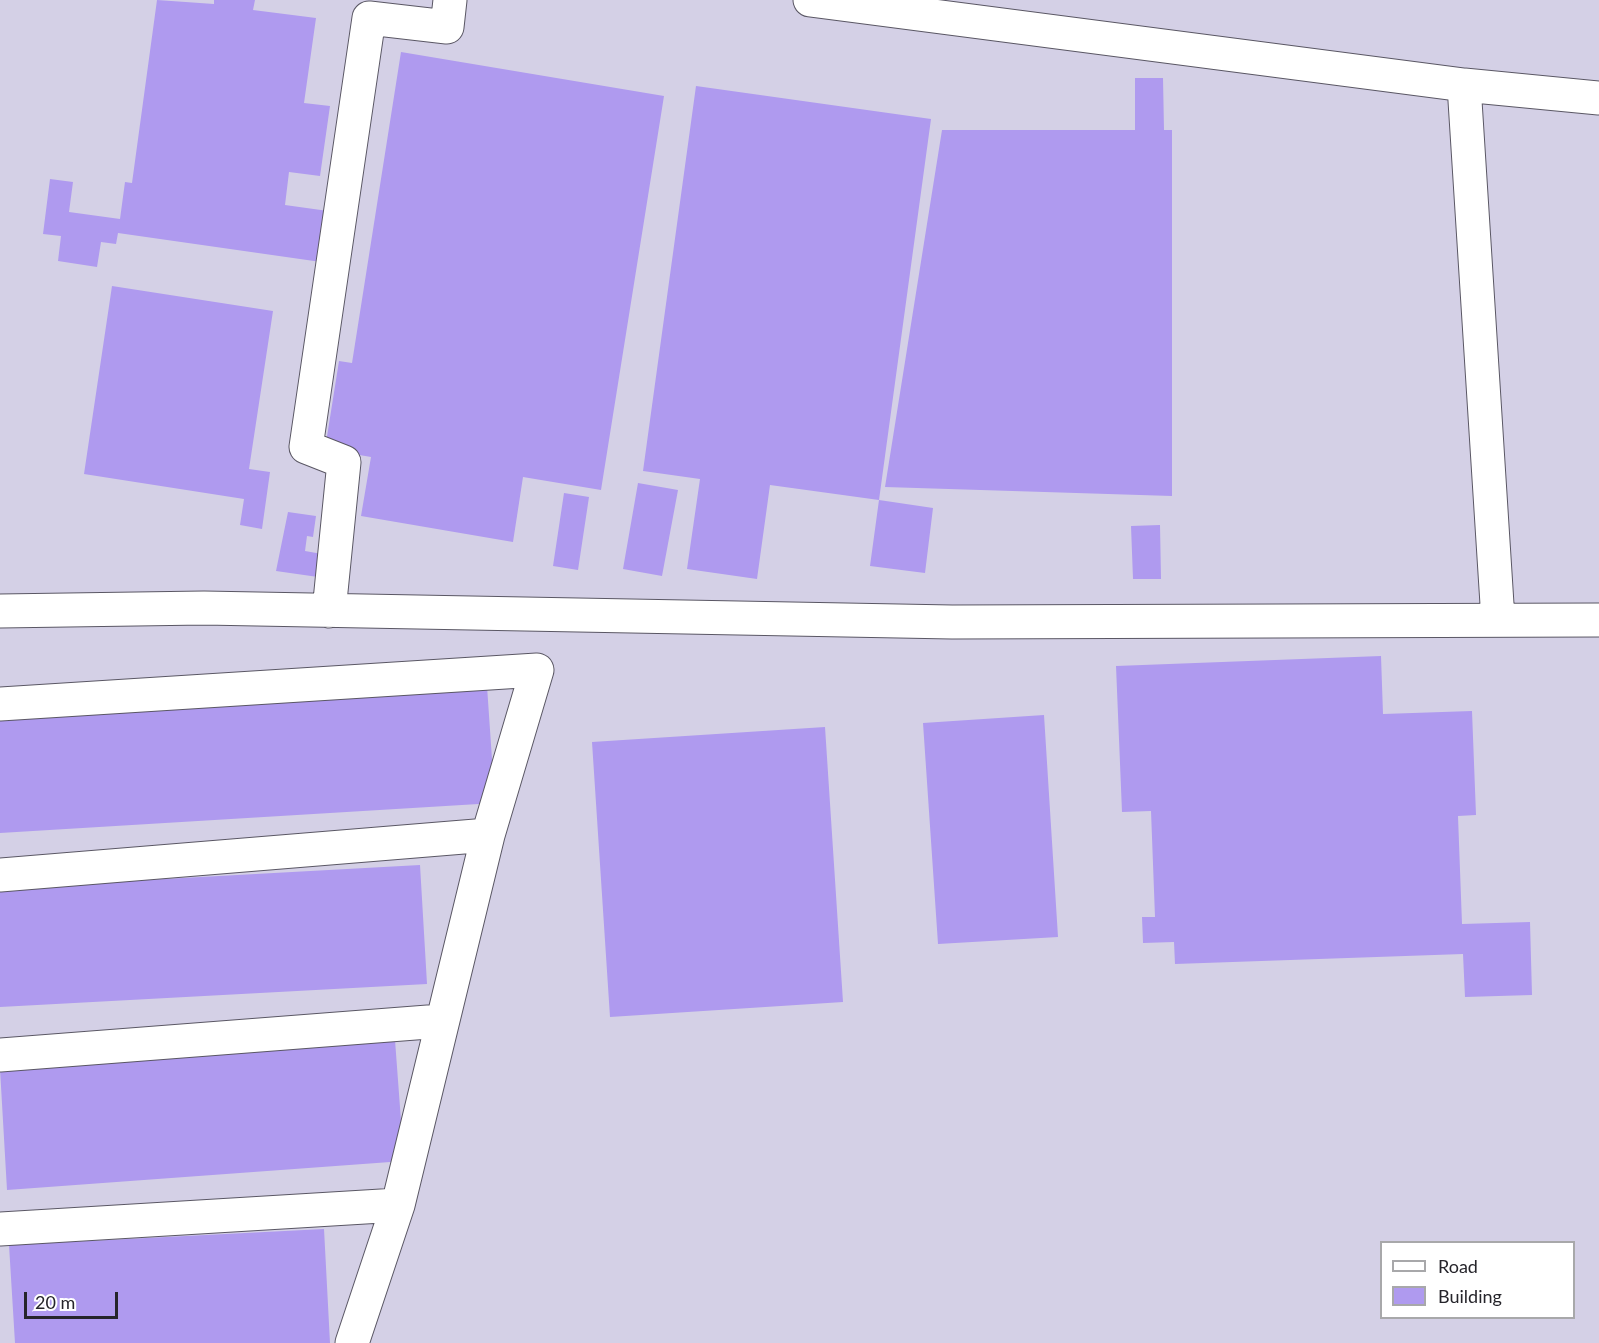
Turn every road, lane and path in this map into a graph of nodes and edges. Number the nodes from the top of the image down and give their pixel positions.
1 (450, 0) edge
2 (810, 0) edge
3 (1464, 85) junction
4 (1599, 98) edge
5 (0, 611) edge
6 (329, 611) junction
7 (1498, 620) junction
8 (1599, 620) edge
9 (0, 704) edge
10 (488, 835) junction
11 (0, 875) edge
12 (441, 1021) junction
13 (0, 1055) edge
14 (398, 1205) junction
15 (0, 1229) edge
16 (352, 1343) edge

1 - 6 street
2 - 3 street
3 - 4 street
3 - 7 street
5 - 6 street
6 - 7 street
7 - 8 street
9 - 10 street
10 - 11 street
10 - 12 street
12 - 13 street
12 - 14 street
14 - 15 street
14 - 16 street

